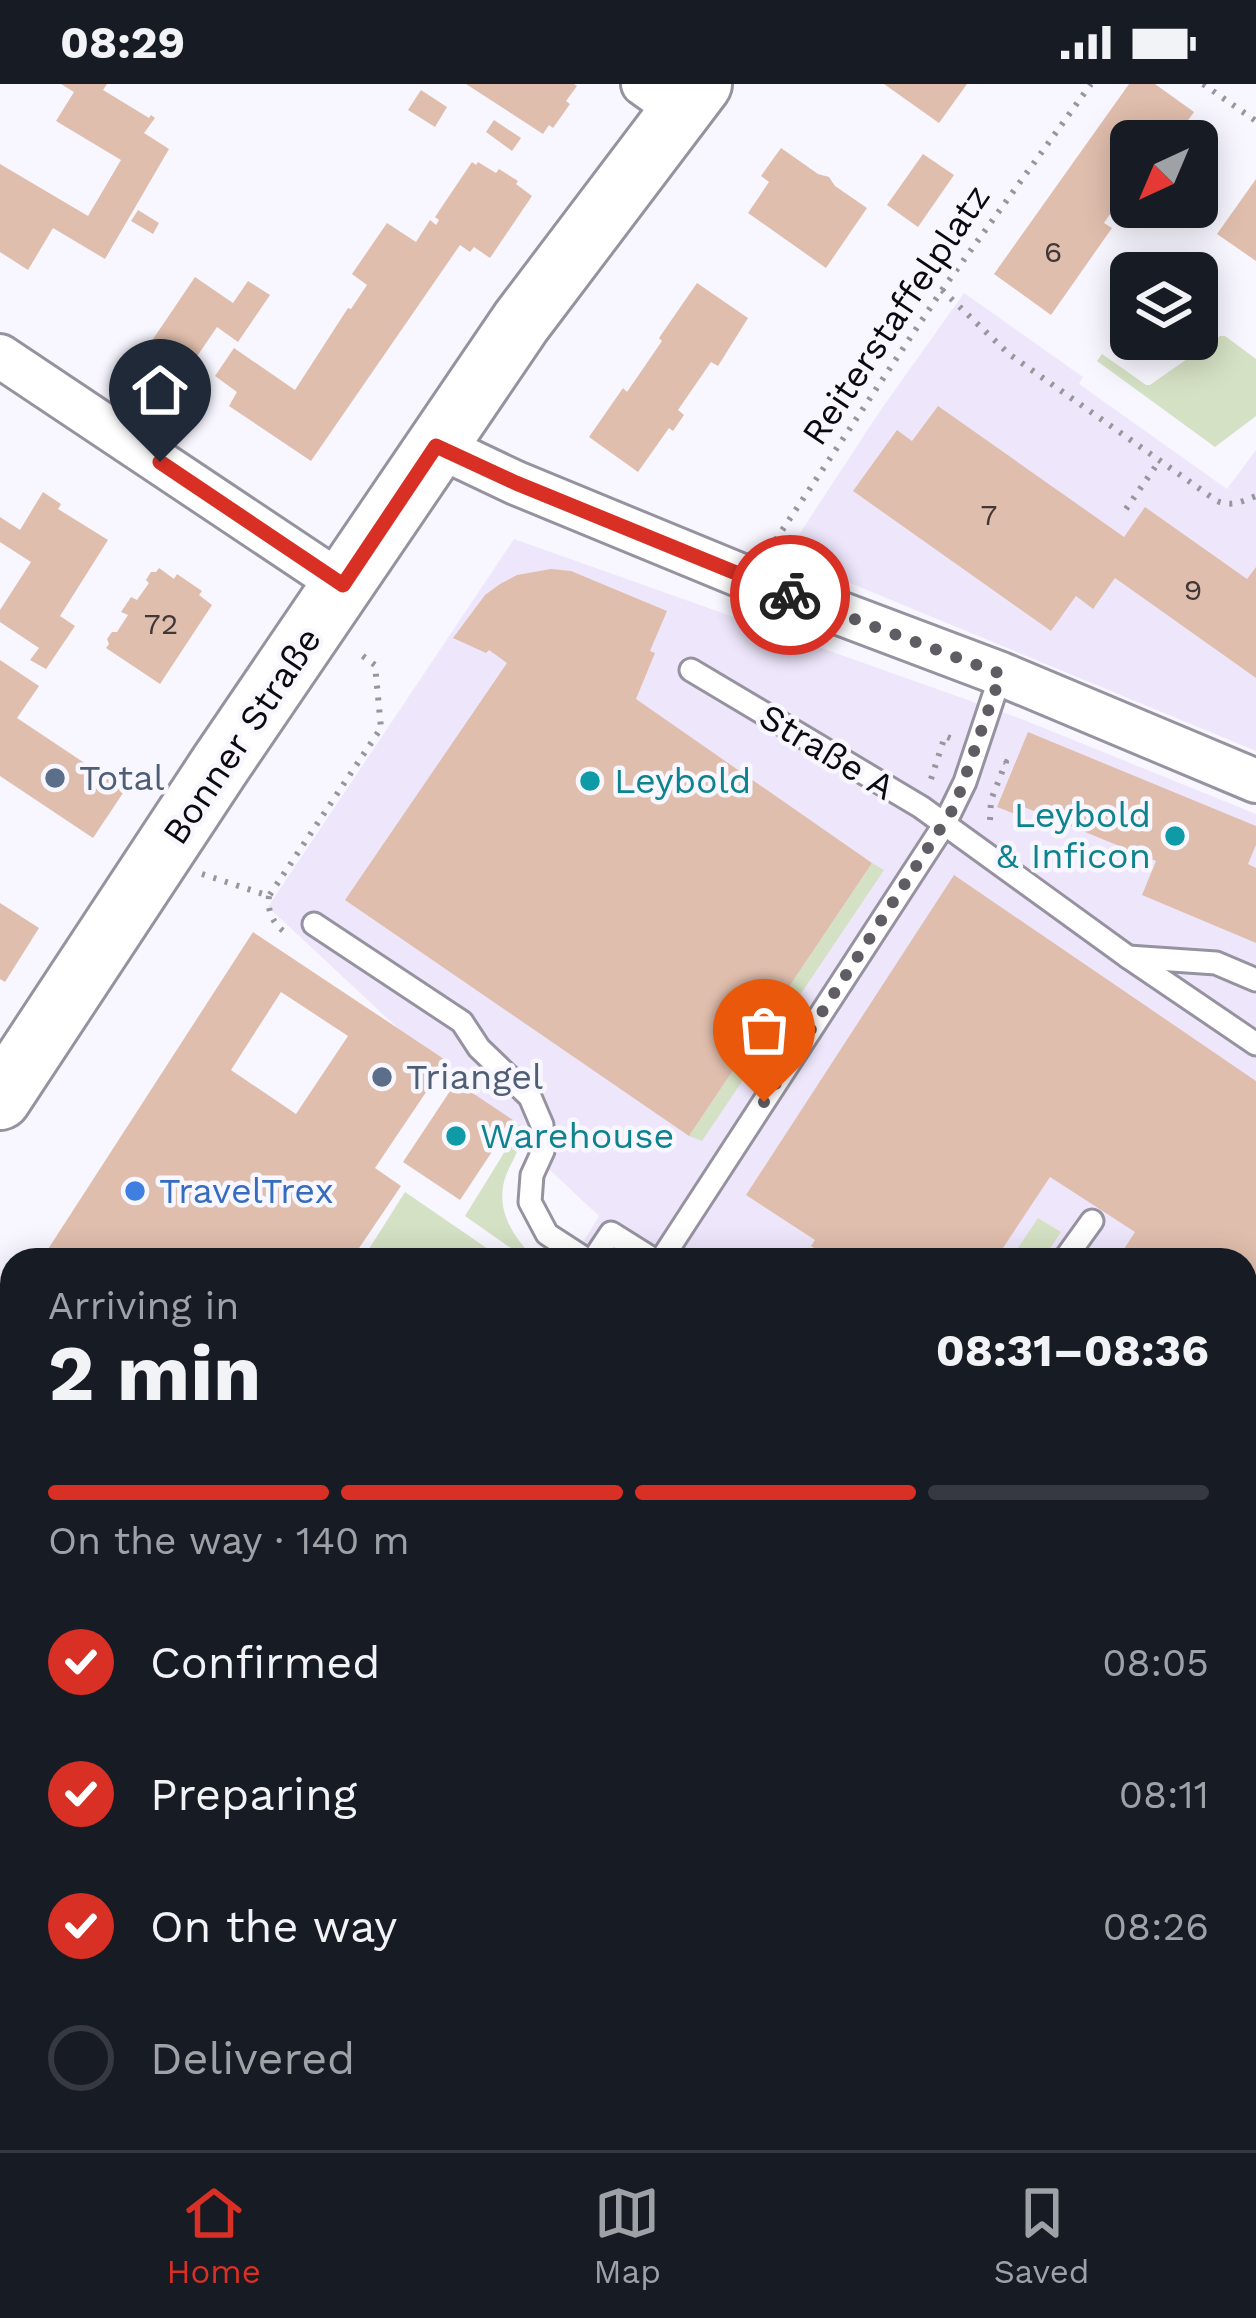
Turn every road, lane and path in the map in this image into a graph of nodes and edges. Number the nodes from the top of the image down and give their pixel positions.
1 (1091, 84) edge
2 (1203, 84) edge
3 (675, 93) edge
4 (1256, 121) edge
5 (942, 290) junction
6 (0, 356) edge
7 (436, 446) junction
8 (1160, 460) junction
9 (1256, 496) edge
10 (1126, 508) dead end
11 (749, 579) junction
12 (330, 604) junction
13 (691, 670) dead end
14 (1001, 674) junction
15 (1256, 781) edge
16 (944, 825) junction
17 (159, 860) junction
18 (269, 896) junction
19 (306, 932) joint
20 (1128, 957) junction
21 (1256, 980) edge
22 (1256, 1044) edge
23 (0, 1100) edge
24 (1092, 1221) dead end
25 (570, 1248) edge
26 (599, 1248) edge
27 (637, 1248) edge
28 (665, 1248) edge
29 (1073, 1248) edge

1 - 5 path, Reiterstaffelplatz
2 - 4 path
3 - 7 main road, Bonner Straße
5 - 8 path
5 - 11 path, Reiterstaffelplatz
6 - 12 street
7 - 11 street
7 - 12 main road, Bonner Straße
8 - 9 path
8 - 10 path
11 - 14 street
12 - 17 main road, Bonner Straße
12 - 18 path
13 - 16 lane, Straße A
14 - 15 street
14 - 16 lane
16 - 20 lane, Straße A
16 - 28 lane
17 - 18 path
17 - 23 main road, Bonner Straße
18 - 19 path
19 - 25 lane
20 - 21 lane
20 - 22 lane, Straße A
24 - 29 lane
26 - 27 lane

